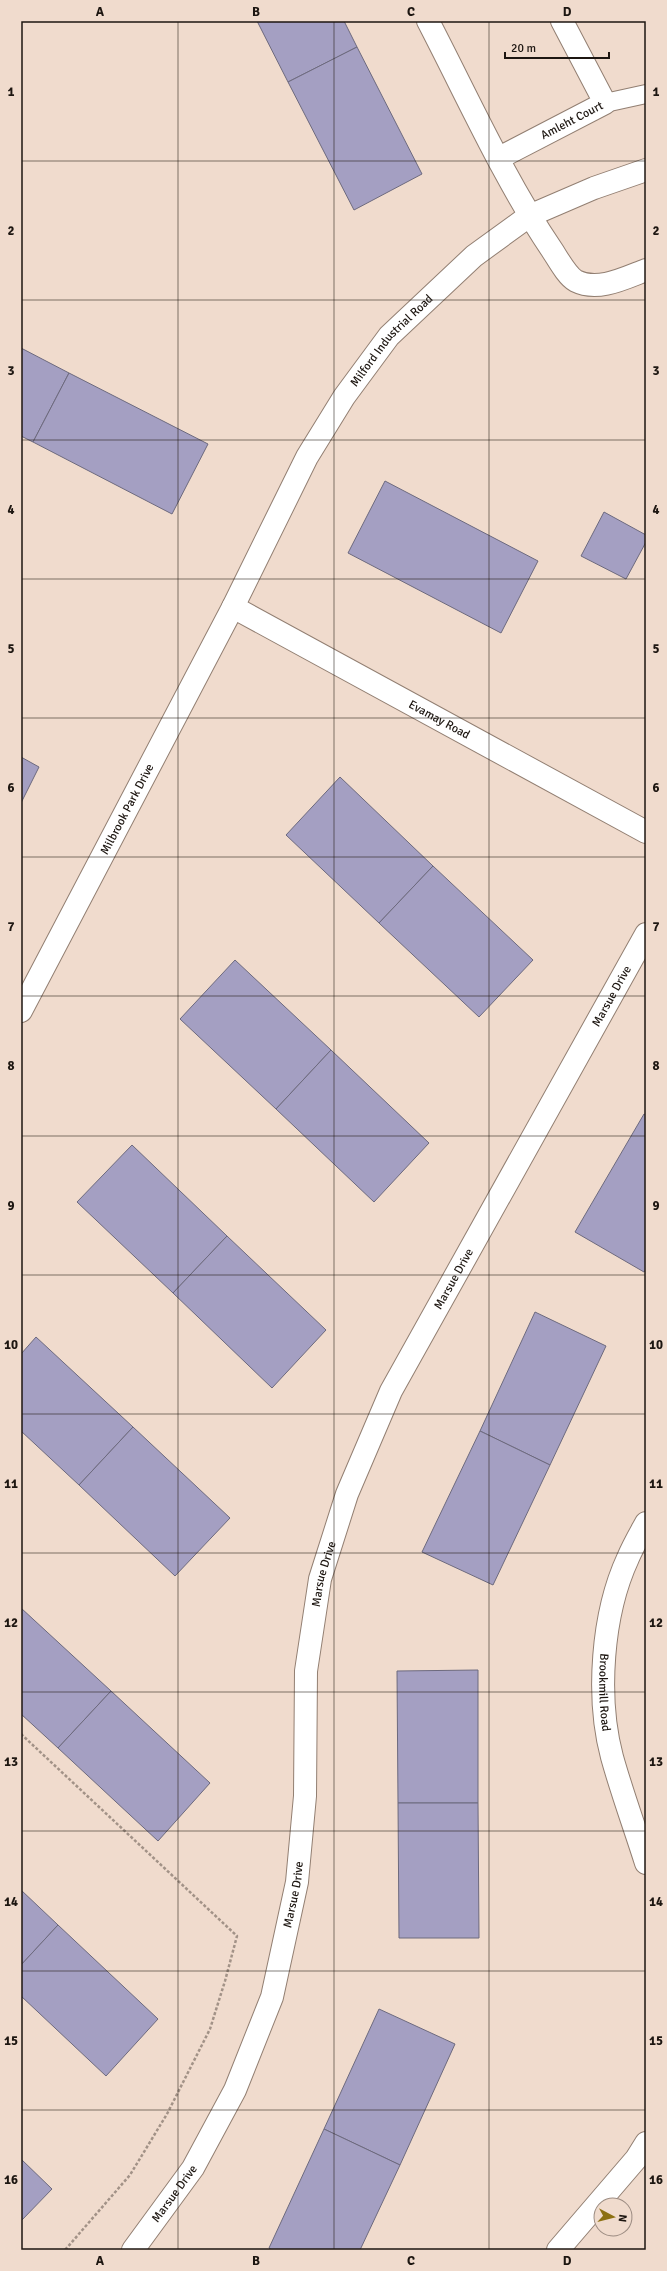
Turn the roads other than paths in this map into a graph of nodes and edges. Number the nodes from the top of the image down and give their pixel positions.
1 (428, 21) edge
2 (562, 21) edge
3 (646, 94) edge
4 (605, 103) junction
5 (499, 158) junction
6 (646, 170) edge
7 (529, 216) junction
8 (646, 270) edge
9 (233, 607) junction
10 (646, 832) edge
11 (646, 934) edge
12 (21, 1011) edge
13 (646, 1523) edge
14 (646, 1863) edge
15 (646, 2143) edge
16 (133, 2250) edge
17 (558, 2250) edge

1 - 5 street
2 - 4 street, Amleht Court
3 - 4 lane
4 - 5 street, Amleht Court
5 - 7 street
6 - 7 street, Milford Industrial Road
7 - 8 street
7 - 9 street, Milford Industrial Road
9 - 10 street, Evamay Road
9 - 12 street, Milbrook Park Drive
11 - 16 street, Marsue Drive
13 - 14 street, Brookmill Road
15 - 17 street

